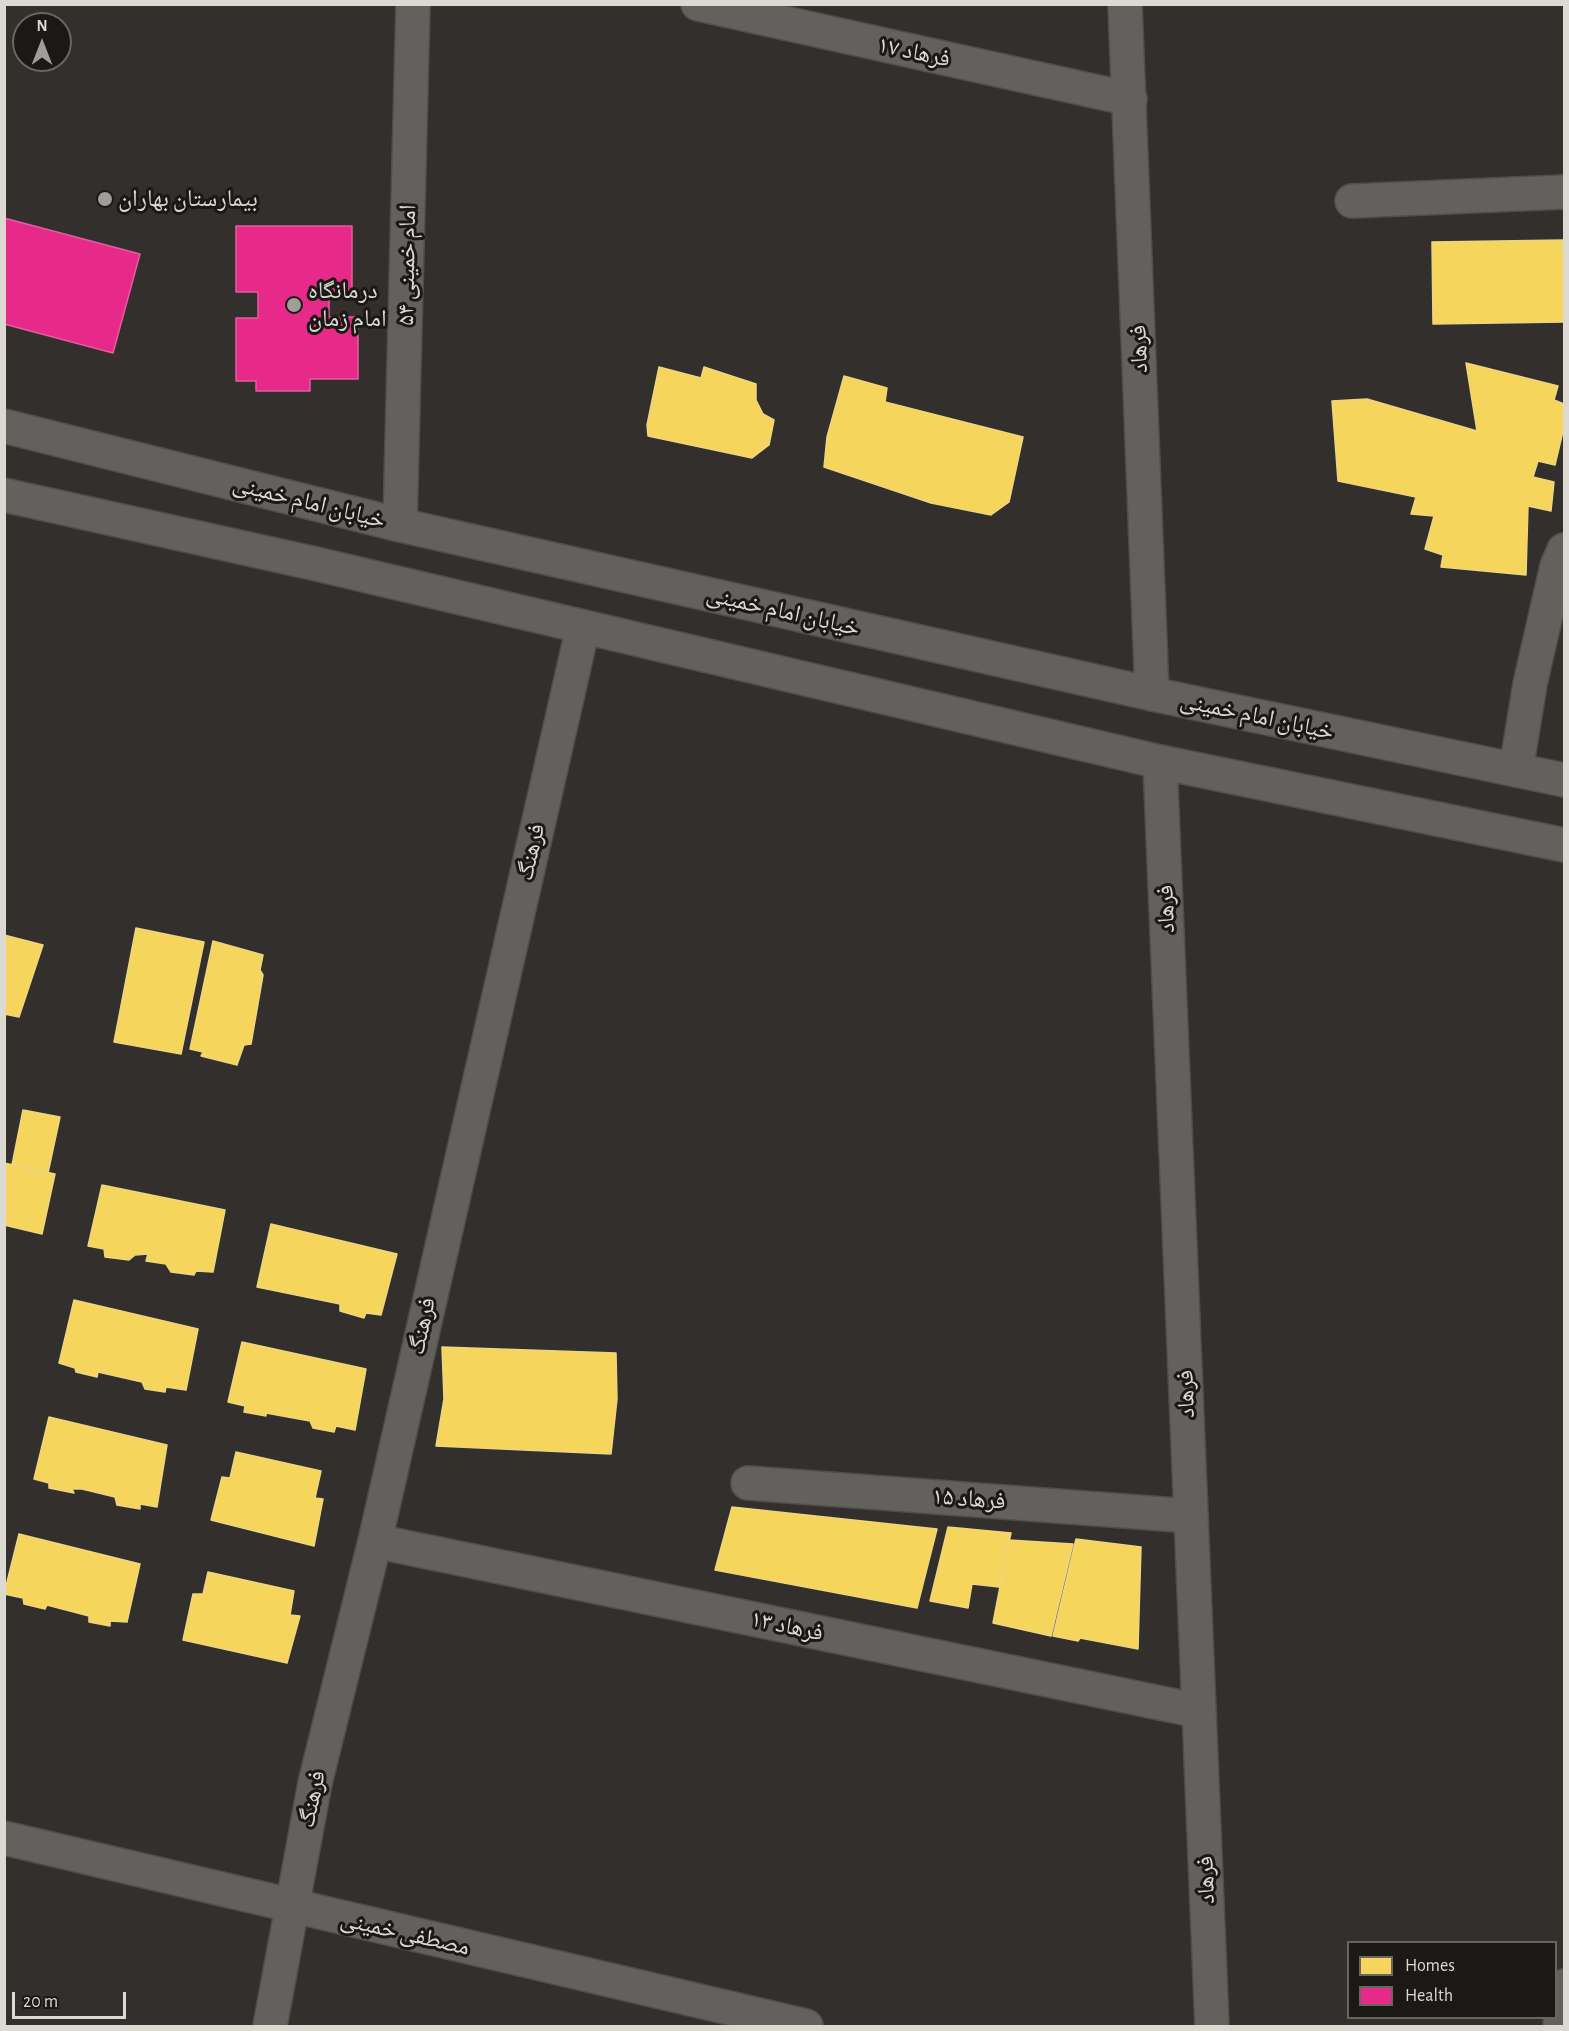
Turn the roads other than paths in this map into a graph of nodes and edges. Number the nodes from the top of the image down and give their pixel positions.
1 (413, 4) edge
2 (698, 4) edge
3 (1125, 4) edge
4 (1130, 99) junction
5 (1564, 192) edge
6 (1352, 201) dead end
7 (4, 426) edge
8 (4, 495) edge
9 (400, 525) junction
10 (1564, 550) edge
11 (583, 627) junction
12 (1152, 694) junction
13 (1160, 762) junction
14 (1516, 770) junction
15 (1564, 780) edge
16 (1564, 845) edge
17 (748, 1483) dead end
18 (1191, 1516) junction
19 (375, 1541) junction
20 (1199, 1711) junction
21 (4, 1838) edge
22 (294, 1908) junction
23 (1564, 1986) edge
24 (270, 2026) edge
25 (806, 2026) edge
26 (1212, 2026) edge
27 (1560, 2026) edge

1 - 9 street, امام خمینی ۵۴
2 - 4 street, فرهاد ۱۷
3 - 4 street, فرهاد
4 - 12 street, فرهاد
5 - 6 street
7 - 9 street, خیابان امام خمینی
8 - 11 street
9 - 12 street, خیابان امام خمینی
10 - 14 street
11 - 13 street
11 - 19 street, فرهنگ
12 - 14 street, خیابان امام خمینی
13 - 16 street
13 - 18 street, فرهاد
14 - 15 street, خیابان امام خمینی
17 - 18 street, فرهاد ۱۵
18 - 20 street, فرهاد
19 - 20 street, فرهاد ۱۳
19 - 22 street, فرهنگ
20 - 26 street, فرهاد
21 - 22 street, مصطفی خمینی
22 - 24 street, فرهنگ
22 - 25 street, مصطفی خمینی
23 - 27 street

